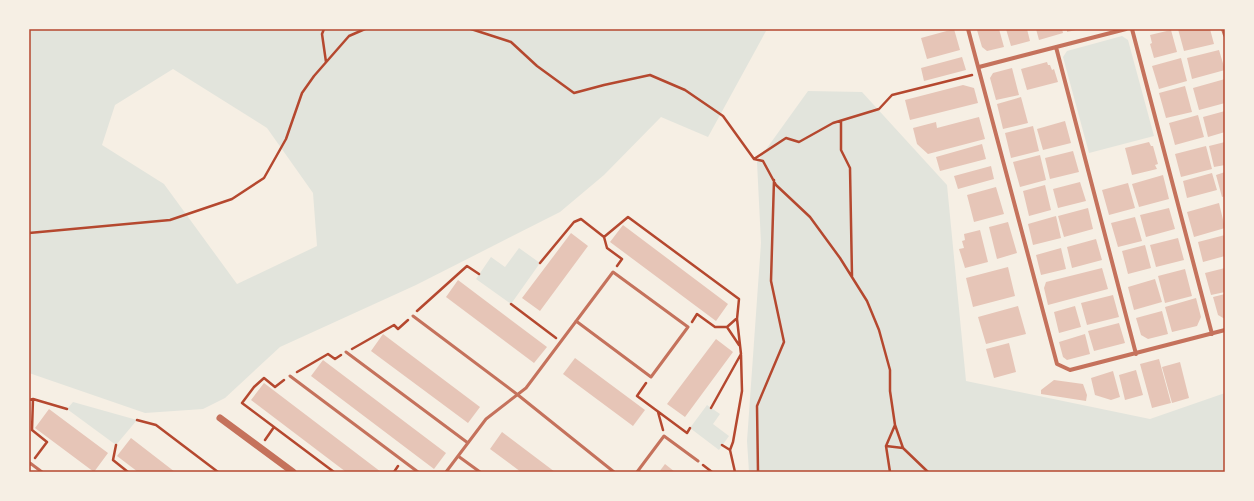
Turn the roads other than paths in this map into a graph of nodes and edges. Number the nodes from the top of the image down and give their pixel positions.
1 (968, 29) edge
2 (1126, 29) edge
3 (1132, 29) edge
4 (1223, 29) edge
5 (1225, 35) edge
6 (1056, 47) junction
7 (979, 67) junction
8 (413, 316) dead end
9 (576, 321) junction
10 (1225, 330) edge
11 (1212, 334) junction
12 (346, 352) dead end
13 (1136, 354) junction
14 (290, 376) dead end
15 (518, 395) junction
16 (220, 418) dead end
17 (468, 443) junction
18 (458, 456) junction
19 (698, 461) dead end
20 (30, 464) edge
21 (42, 472) edge
22 (293, 472) edge
23 (418, 472) edge
24 (446, 472) edge
25 (480, 472) edge
26 (614, 472) edge
27 (637, 472) edge

1 - 7 street
2 - 6 street
3 - 11 street
4 - 5 street
6 - 7 street
6 - 13 street
7 - 13 street
8 - 15 lane
9 - 9 lane
9 - 15 lane
10 - 11 street
11 - 13 street
12 - 17 lane
14 - 23 lane
15 - 17 lane
15 - 26 lane
16 - 22 street
17 - 18 lane
18 - 24 lane
18 - 25 lane
19 - 27 lane
20 - 21 lane

